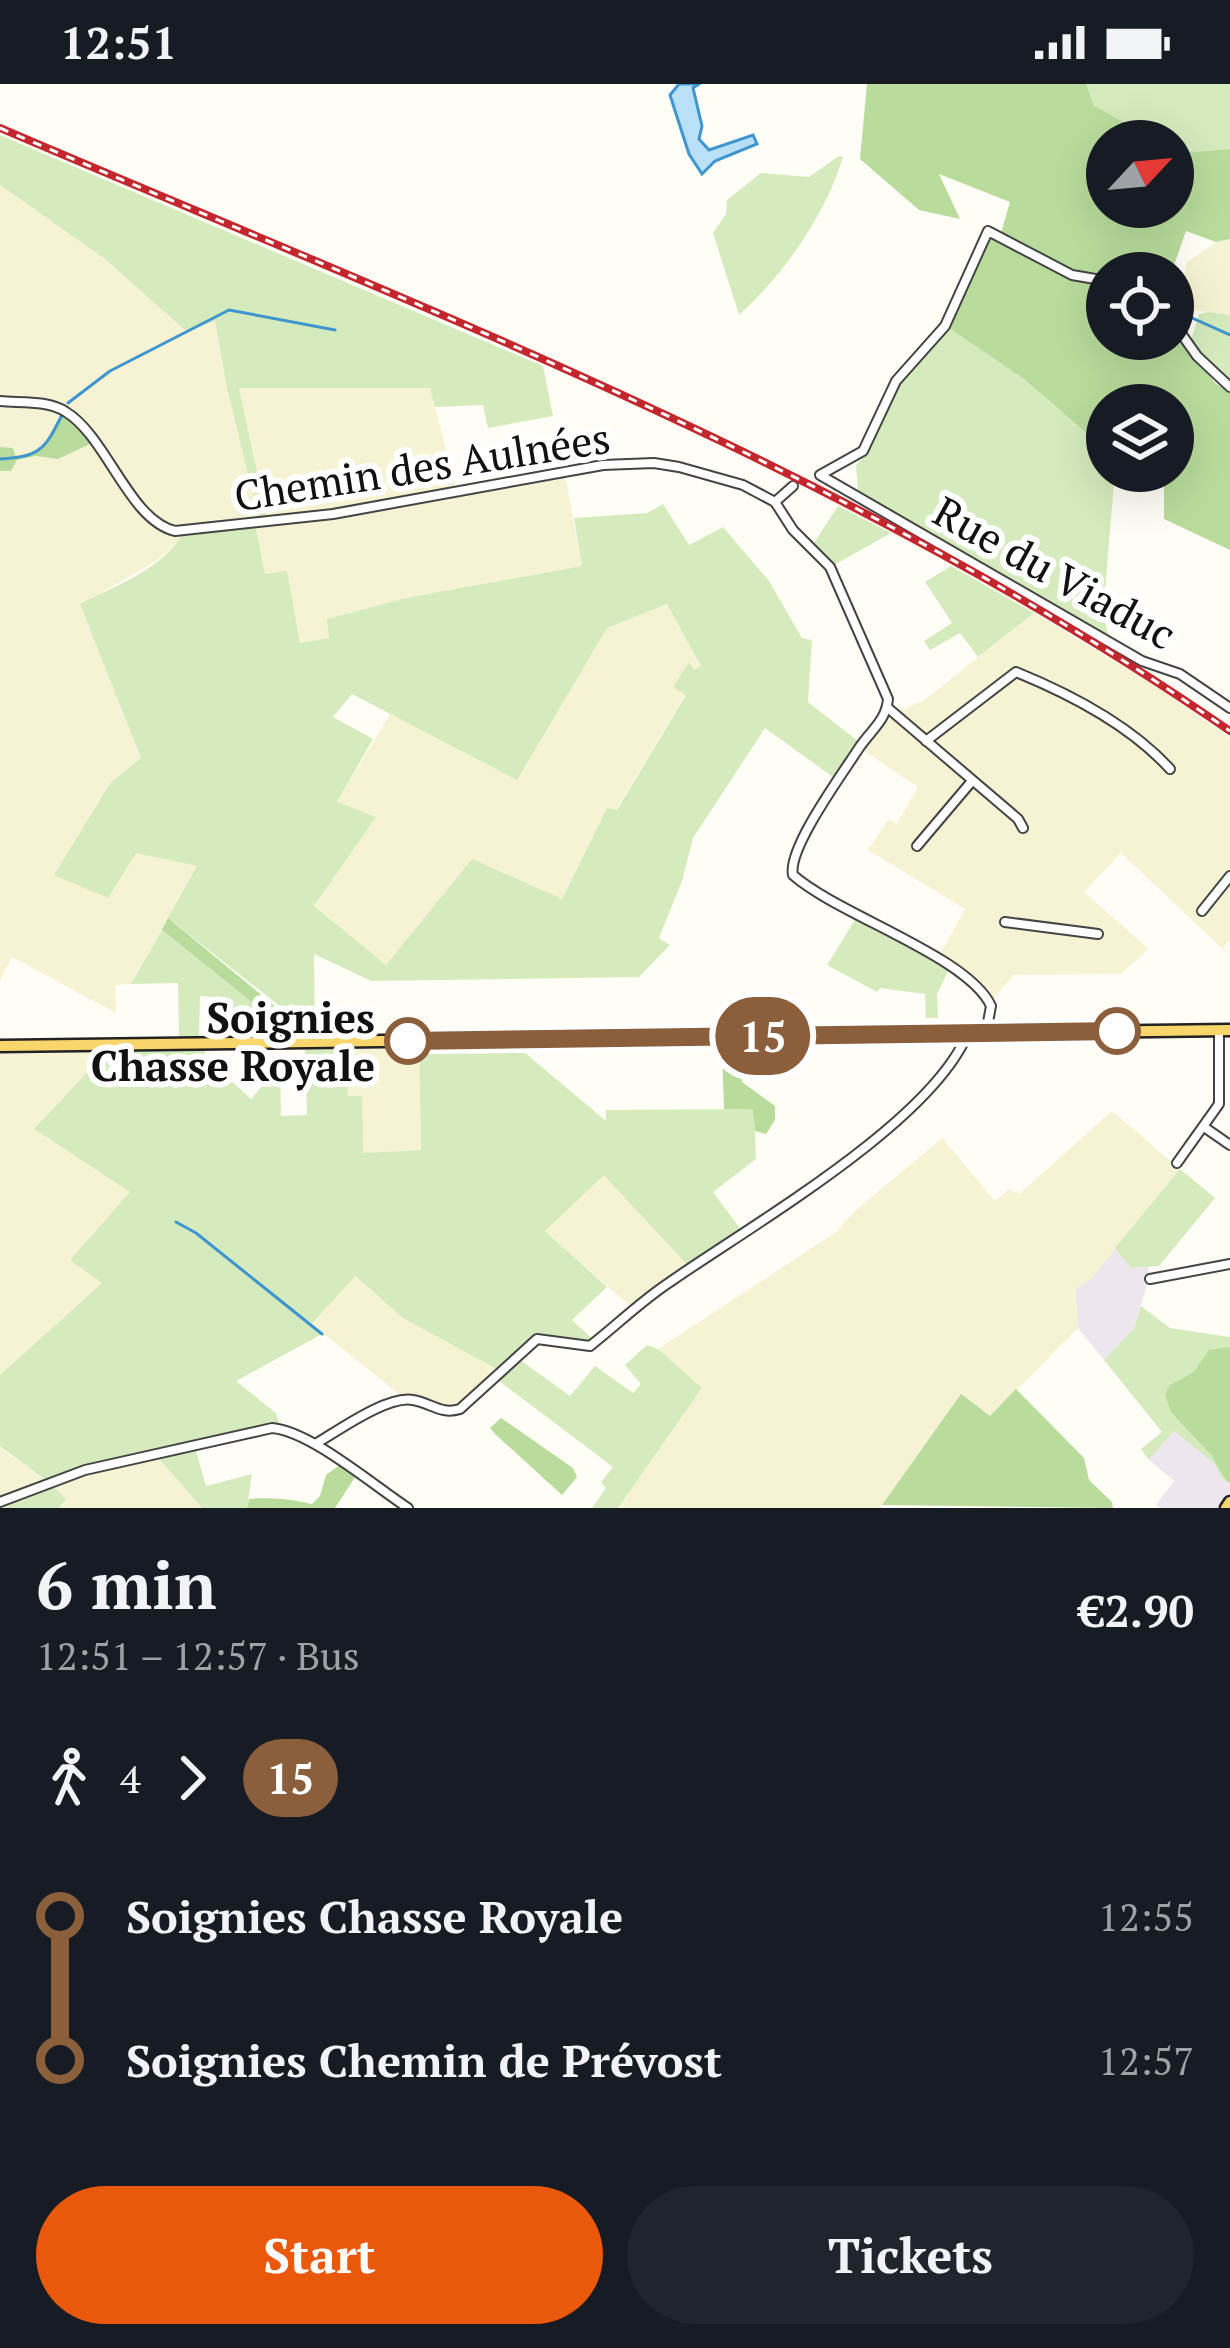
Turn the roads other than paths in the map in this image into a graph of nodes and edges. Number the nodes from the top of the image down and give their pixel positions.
1 (1086, 277) edge
2 (1194, 352) edge
3 (1230, 387) edge
4 (0, 401) edge
5 (793, 486) dead end
6 (775, 502) junction
7 (1230, 707) edge
8 (888, 708) junction
9 (926, 741) junction
10 (1170, 769) dead end
11 (972, 781) junction
12 (1024, 828) dead end
13 (917, 846) dead end
14 (1230, 876) edge
15 (1202, 911) dead end
16 (1005, 922) dead end
17 (1098, 934) dead end
18 (1224, 1030) edge
19 (986, 1033) junction
20 (968, 1034) junction
21 (0, 1046) edge
22 (1204, 1127) junction
23 (1230, 1145) edge
24 (1177, 1163) dead end
25 (1230, 1264) edge
26 (1150, 1279) dead end
27 (317, 1443) junction
28 (0, 1502) edge
29 (408, 1508) edge

1 - 7 street, Rue du Viaduc
2 - 3 street
4 - 6 street, Chemin des Aulnées
5 - 6 street
6 - 8 street, Chemin des Aulnées
8 - 9 street
8 - 19 street
9 - 10 street
9 - 11 street
11 - 12 street
11 - 13 street
14 - 15 street
16 - 17 street
18 - 19 main road
18 - 22 street
19 - 20 main road
20 - 21 main road
20 - 27 street
22 - 23 street
22 - 24 street
25 - 26 street
27 - 28 street
27 - 29 street

